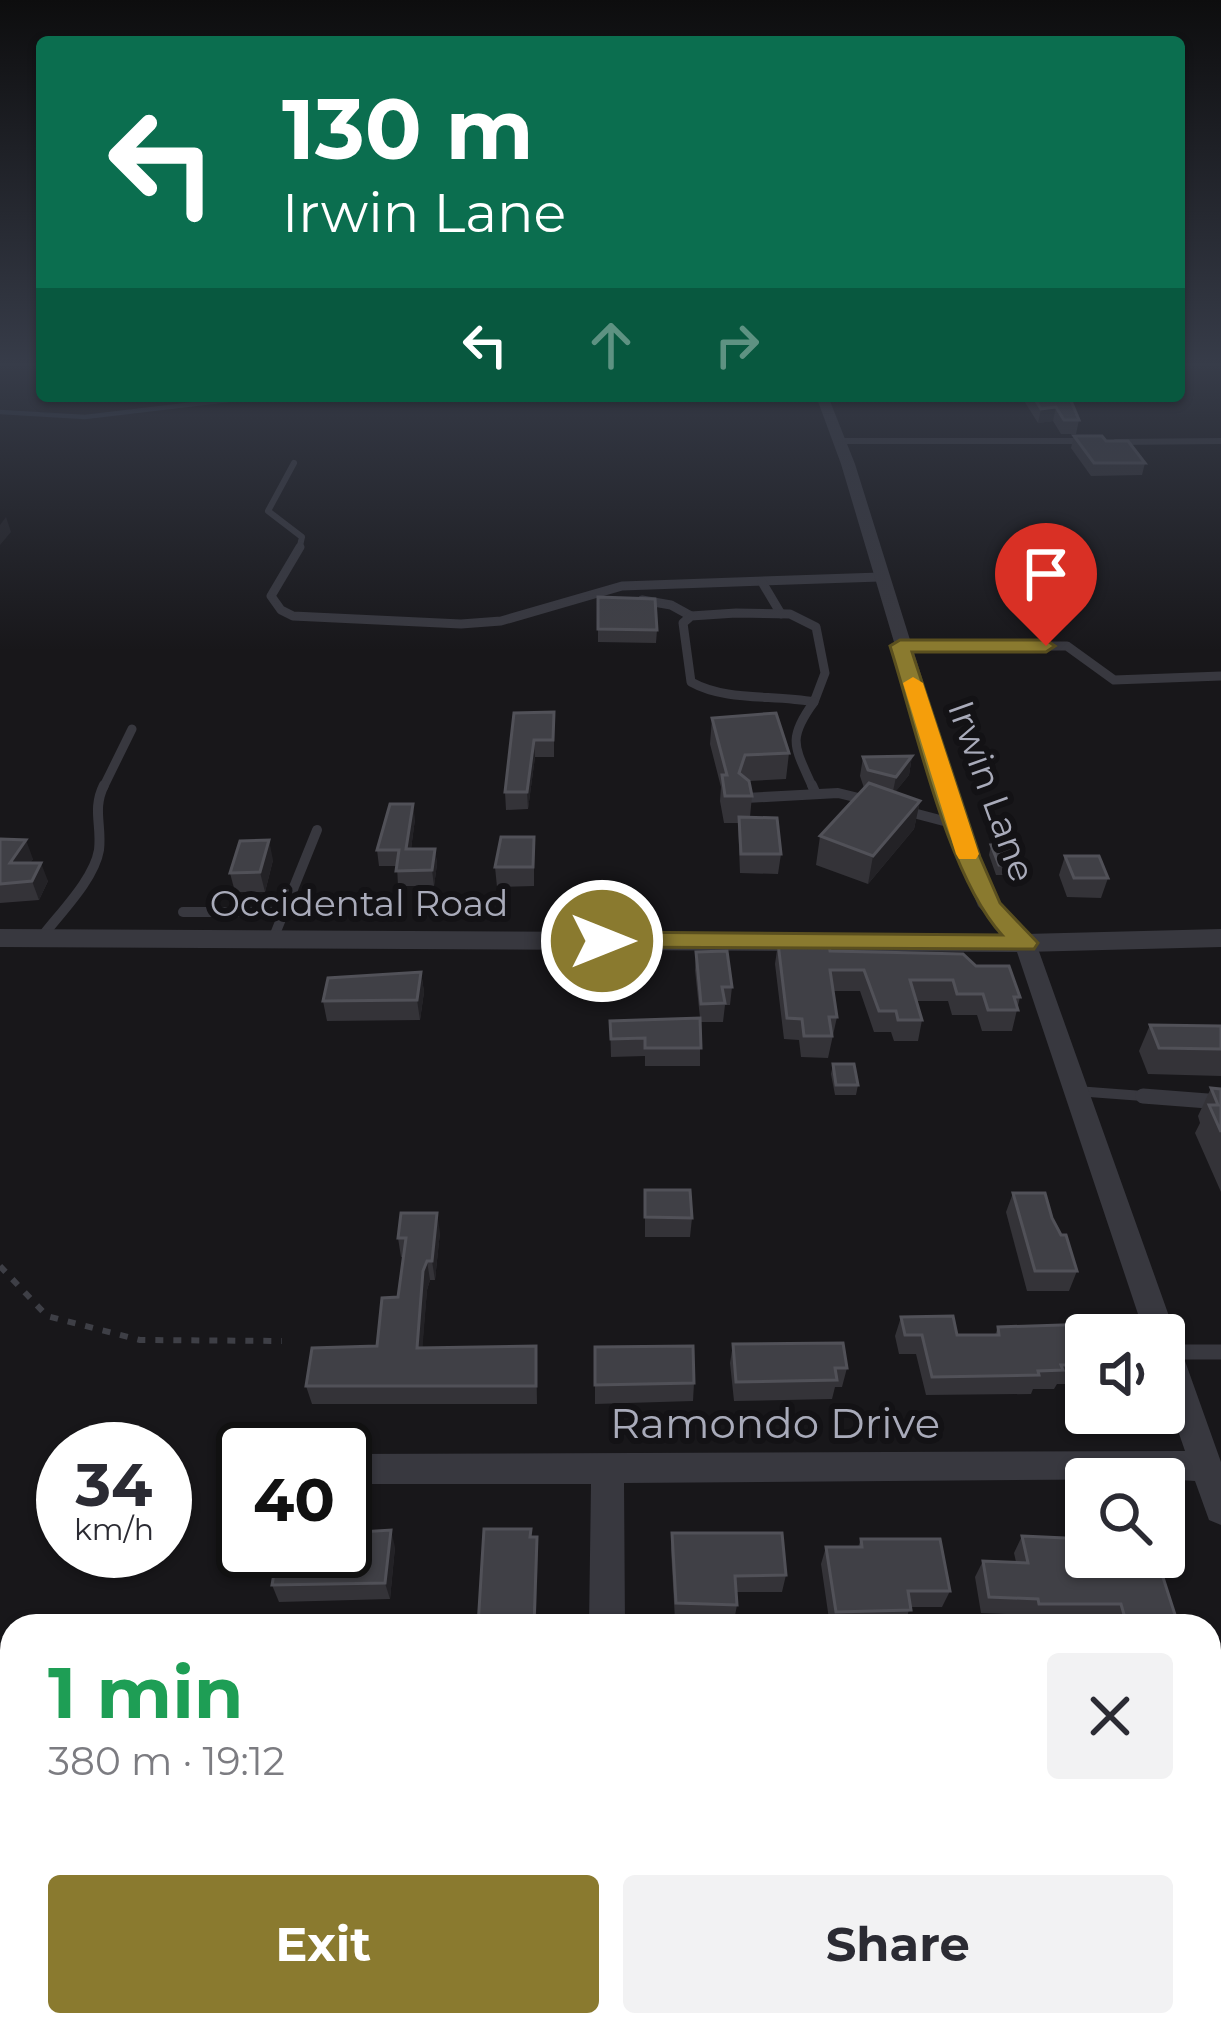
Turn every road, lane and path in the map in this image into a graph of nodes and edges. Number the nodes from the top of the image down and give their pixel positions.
1 (845, 461) edge
2 (294, 463) dead end
3 (880, 577) junction
4 (762, 583) junction
5 (677, 584) junction
6 (579, 596) junction
7 (671, 605) junction
8 (781, 614) junction
9 (692, 616) junction
10 (900, 646) junction
11 (1221, 676) edge
12 (815, 702) junction
13 (133, 729) dead end
14 (816, 794) junction
15 (746, 798) edge
16 (958, 825) junction
17 (317, 830) dead end
18 (183, 912) dead end
19 (278, 926) junction
20 (0, 938) edge
21 (41, 938) junction
22 (1221, 938) edge
23 (1025, 943) junction
24 (1076, 1091) junction
25 (1221, 1102) edge
26 (0, 1266) edge
27 (1154, 1314) edge
28 (282, 1341) dead end
29 (1185, 1347) edge
30 (1221, 1352) edge
31 (1185, 1405) edge
32 (1206, 1466) junction
33 (372, 1469) edge
34 (608, 1469) junction
35 (1221, 1509) edge
36 (607, 1614) edge

1 - 3 street, Irwin Lane
2 - 6 lane
3 - 4 lane
3 - 10 street, Irwin Lane
4 - 5 lane
4 - 8 lane
5 - 6 lane
5 - 7 lane
6 - 7 lane
7 - 9 lane
8 - 9 lane
8 - 12 lane
9 - 12 lane
10 - 11 lane
10 - 16 street, Irwin Lane
12 - 14 lane
13 - 21 lane
14 - 15 lane
14 - 16 lane
16 - 23 street, Irwin Lane
17 - 19 lane
18 - 19 lane
19 - 21 street, Occidental Road
19 - 23 street, Occidental Road
20 - 21 street, Occidental Road
22 - 23 street, Occidental Road
23 - 24 street, Irwin Lane
24 - 25 lane
24 - 27 street, Irwin Lane
26 - 28 path
29 - 30 lane
31 - 32 street, Irwin Lane
32 - 34 street, Ramondo Drive
32 - 35 street, Irwin Lane
33 - 34 street, Ramondo Drive
34 - 36 street

